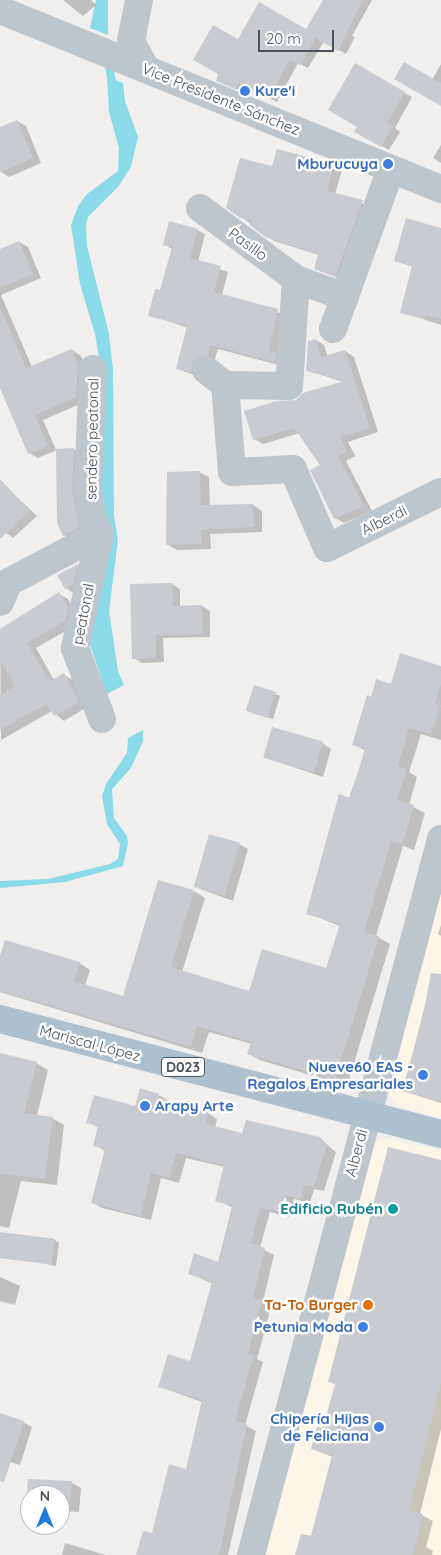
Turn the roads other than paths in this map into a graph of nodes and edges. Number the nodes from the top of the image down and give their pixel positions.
1 (139, 0) edge
2 (0, 10) edge
3 (141, 67) junction
4 (391, 170) junction
5 (441, 189) edge
6 (200, 208) dead end
7 (296, 279) junction
8 (345, 297) junction
9 (333, 328) dead end
10 (93, 369) dead end
11 (441, 492) edge
12 (100, 534) junction
13 (1, 601) edge
14 (102, 719) dead end
15 (441, 839) edge
16 (0, 1019) edge
17 (366, 1114) junction
18 (441, 1134) edge
19 (250, 1555) edge

1 - 3 street
2 - 3 street, Vice Presidente Sánchez
3 - 4 street, Vice Presidente Sánchez
4 - 5 street, Vice Presidente Sánchez
4 - 8 street
6 - 7 street, Pasillo
7 - 8 street, Pasillo
7 - 11 street, Alberdi
8 - 9 street
10 - 12 street, sendero peatonal
12 - 13 street
12 - 14 street, peatonal
15 - 17 street, Alberdi
16 - 17 main road, Mariscal López / D023
17 - 18 main road, Mariscal López / D023
17 - 19 street, Alberdi

